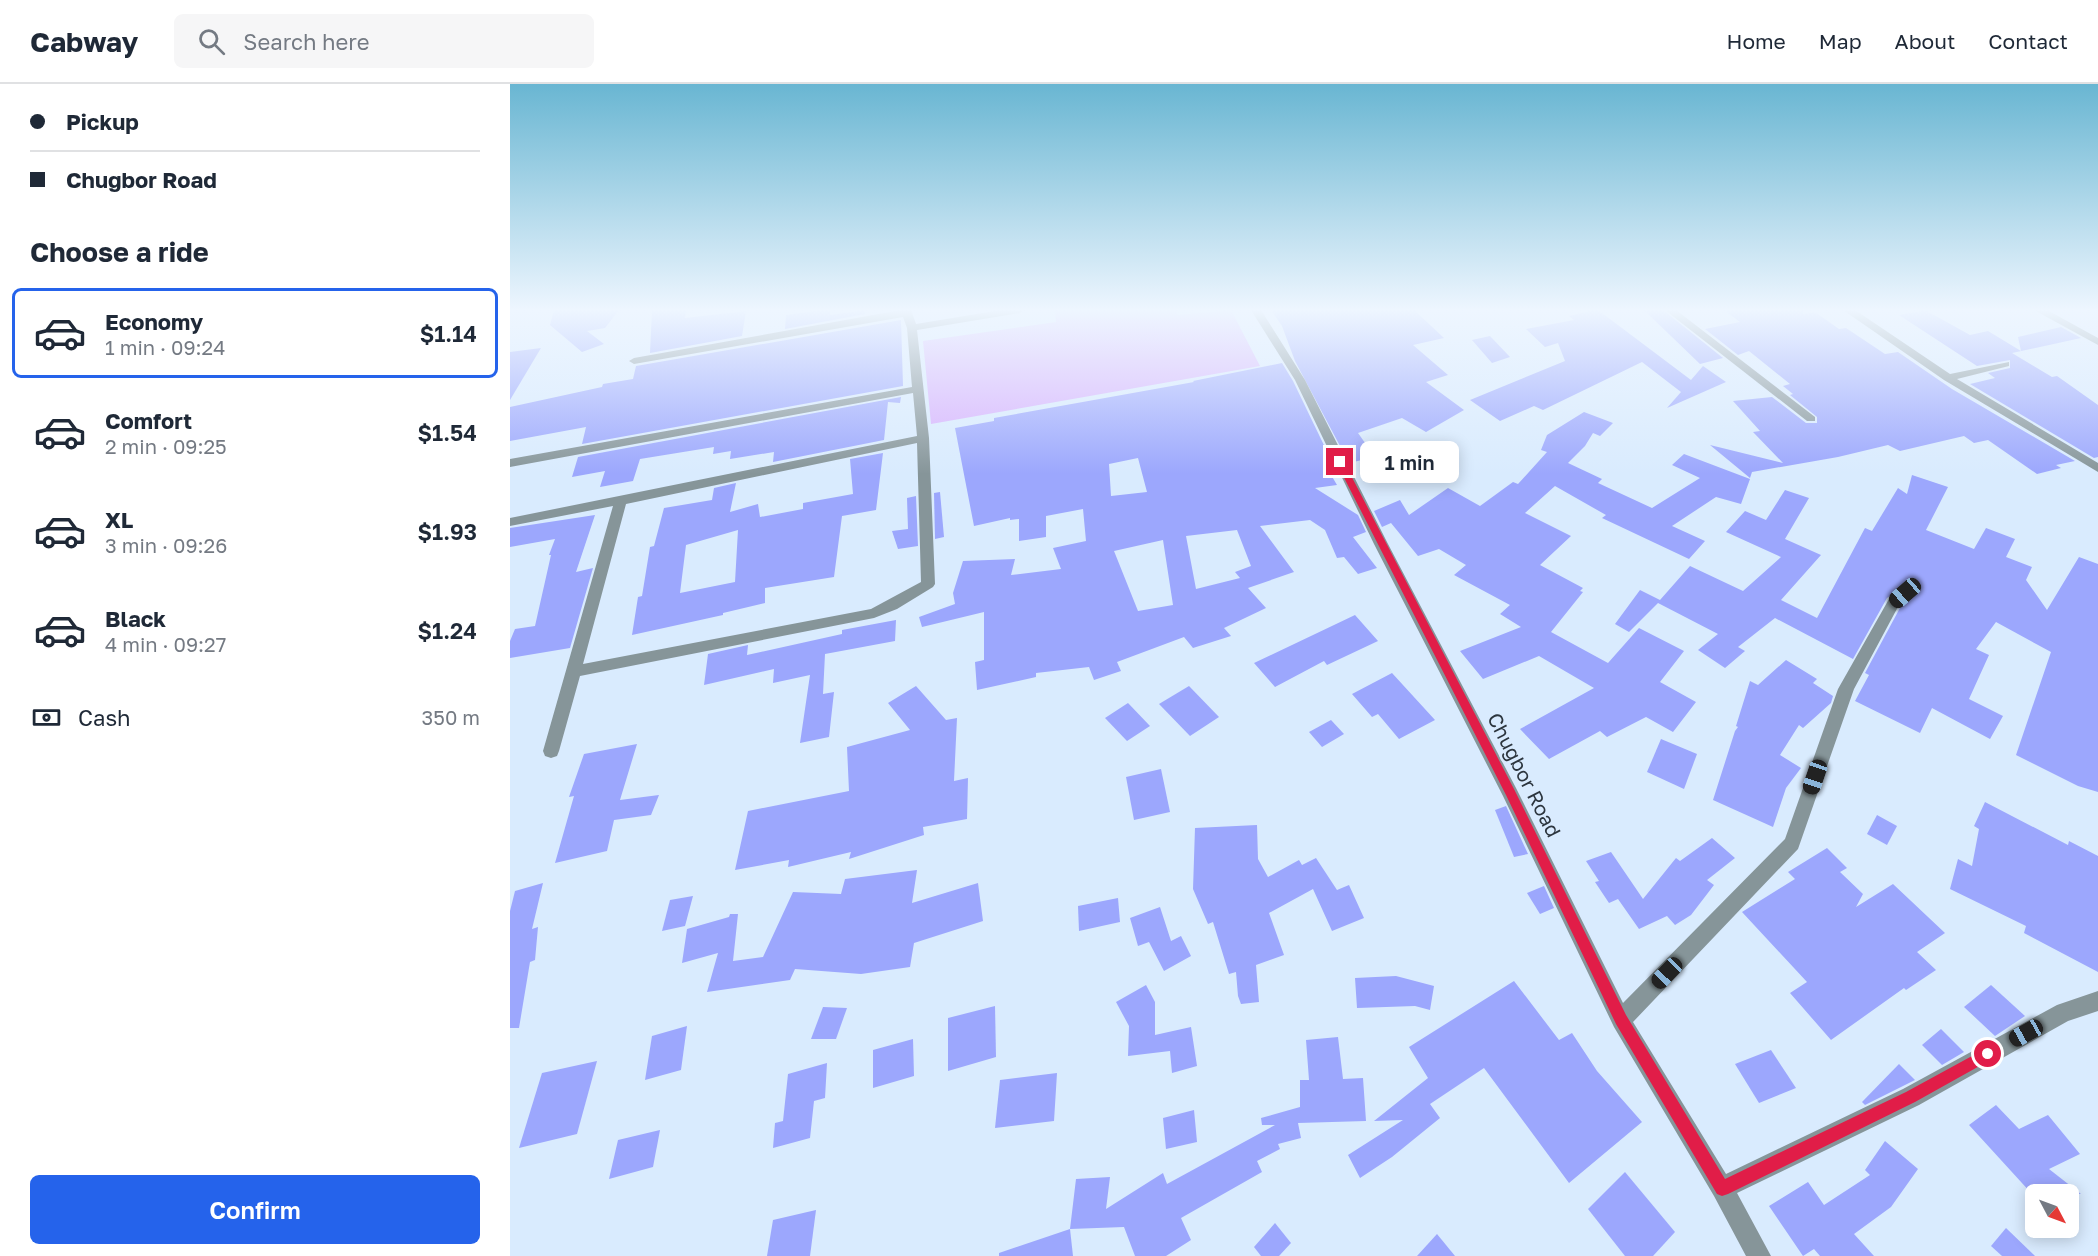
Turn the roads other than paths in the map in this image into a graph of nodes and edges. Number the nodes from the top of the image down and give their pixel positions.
1 (916, 365) edge
2 (1290, 365) edge
3 (1740, 365) edge
4 (1928, 365) edge
5 (2002, 365) edge
6 (1948, 378) junction
7 (918, 389) junction
8 (1811, 419) dead end
9 (922, 438) junction
10 (510, 463) edge
11 (2098, 468) edge
12 (621, 501) junction
13 (510, 522) edge
14 (1905, 593) dead end
15 (574, 671) junction
16 (551, 752) dead end
17 (2098, 1001) edge
18 (1621, 1020) junction
19 (1722, 1188) junction
20 (1759, 1256) edge

1 - 7 street
2 - 18 street, Chugbor Road
3 - 8 street
4 - 6 street
5 - 6 street
6 - 11 street
7 - 9 street
7 - 10 street
9 - 12 street
9 - 15 street
12 - 13 street
12 - 15 street
14 - 18 street
15 - 16 street
17 - 19 street
18 - 19 street, Chugbor Road
19 - 20 street, Chugbor Road

